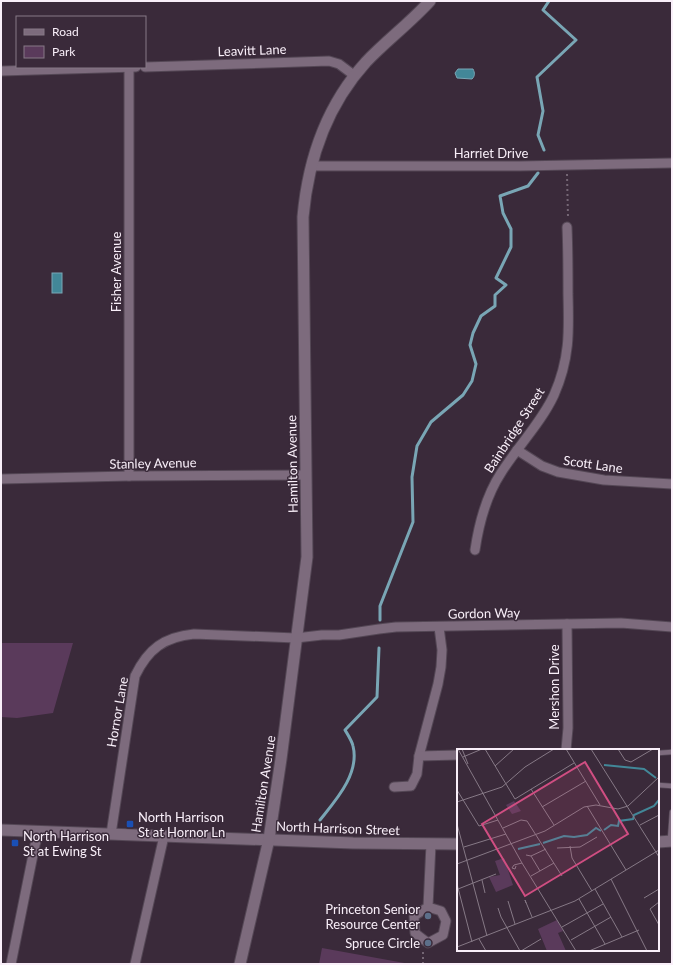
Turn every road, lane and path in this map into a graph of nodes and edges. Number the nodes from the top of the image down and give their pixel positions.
1 (430, 1) edge
2 (146, 67) edge
3 (97, 68) edge
4 (129, 68) edge
5 (1, 71) edge
6 (355, 76) junction
7 (672, 163) edge
8 (311, 166) junction
9 (567, 172) dead end
10 (568, 222) joint
11 (517, 450) junction
12 (306, 475) junction
13 (129, 476) junction
14 (1, 479) edge
15 (672, 484) edge
16 (475, 550) dead end
17 (567, 624) junction
18 (439, 627) junction
19 (672, 627) edge
20 (296, 638) junction
21 (566, 749) edge
22 (672, 752) edge
23 (659, 753) edge
24 (457, 755) edge
25 (419, 756) junction
26 (659, 785) edge
27 (672, 786) edge
28 (394, 787) dead end
29 (672, 812) edge
30 (1, 830) edge
31 (39, 832) junction
32 (111, 834) junction
33 (164, 836) junction
34 (269, 839) junction
35 (671, 841) edge
36 (659, 842) edge
37 (431, 844) junction
38 (457, 844) edge
39 (428, 907) dead end
40 (11, 964) edge
41 (135, 964) edge
42 (240, 964) edge

1 - 6 street, Hamilton Avenue
2 - 6 street, Leavitt Lane
3 - 5 street
4 - 13 street, Fisher Avenue
6 - 8 street, Hamilton Avenue
7 - 8 street, Harriet Drive
8 - 12 street, Hamilton Avenue
9 - 10 path
10 - 11 street, Bainbridge Street
11 - 15 street, Scott Lane
11 - 16 street, Bainbridge Street
12 - 13 street, Stanley Avenue
12 - 20 street, Hamilton Avenue
13 - 14 street, Stanley Avenue
17 - 18 street, Gordon Way
17 - 19 street, Gordon Way
17 - 21 street, Mershon Drive
18 - 20 street, Gordon Way
18 - 25 street
20 - 32 street, Hornor Lane
20 - 34 street, Hamilton Avenue
22 - 23 lane
24 - 25 street
25 - 28 street
26 - 27 lane
29 - 35 lane
30 - 31 street, North Harrison Street
31 - 32 street, North Harrison Street
31 - 40 street
32 - 33 street, North Harrison Street
33 - 34 street, North Harrison Street
33 - 41 street
34 - 37 street, North Harrison Street
34 - 42 street, Hamilton Avenue
35 - 36 street
37 - 38 street, North Harrison Street
37 - 39 street

